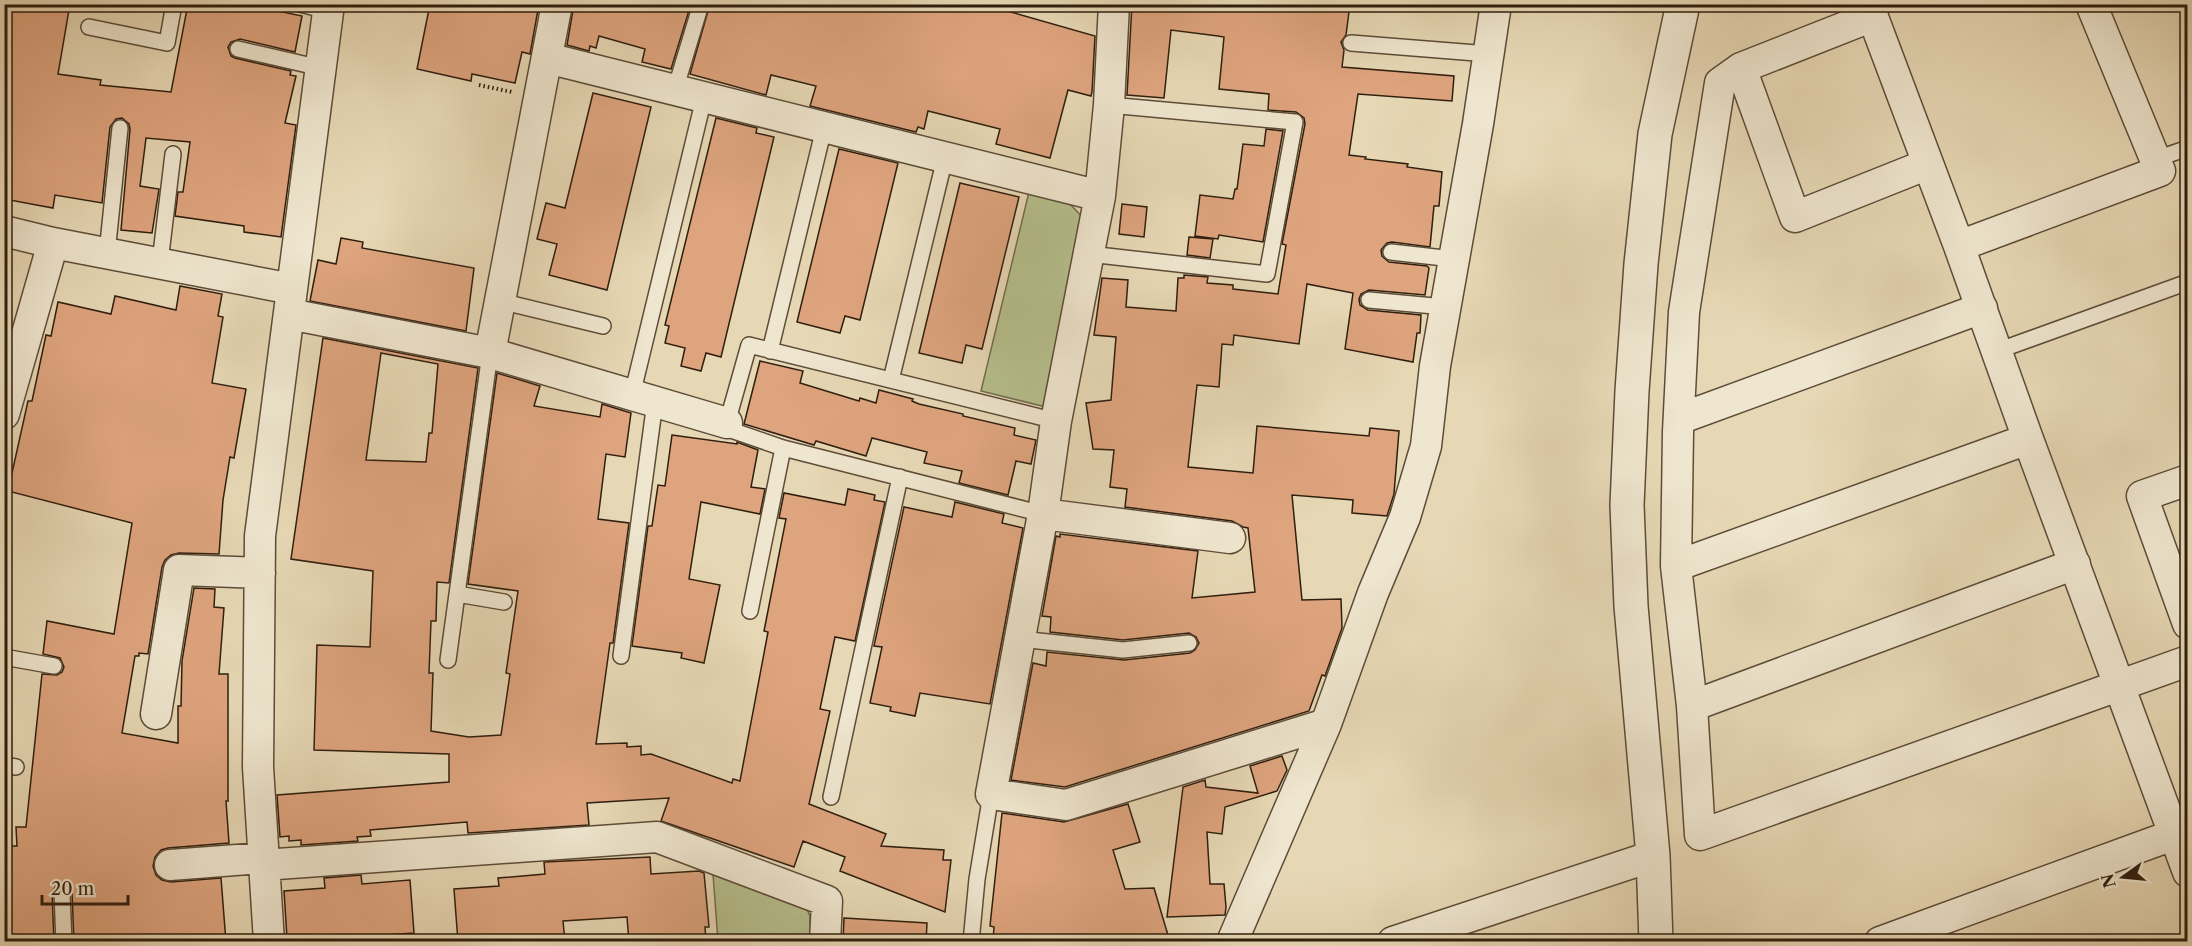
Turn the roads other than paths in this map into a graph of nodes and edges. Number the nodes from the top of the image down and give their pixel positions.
1 (174, 4) edge
2 (300, 4) edge
3 (557, 4) edge
4 (701, 4) edge
5 (1114, 4) edge
6 (1496, 4) edge
7 (1683, 4) edge
8 (2091, 4) edge
9 (329, 8) edge
10 (1870, 10) edge
11 (89, 27) dead end
12 (1351, 43) dead end
13 (238, 49) dead end
14 (1489, 54) junction
15 (547, 58) junction
16 (321, 68) junction
17 (1741, 68) junction
18 (675, 90) junction
19 (704, 98) junction
20 (1109, 105) junction
21 (120, 128) dead end
22 (824, 128) junction
23 (2187, 148) edge
24 (173, 154) dead end
25 (945, 158) junction
26 (2156, 159) junction
27 (1928, 164) junction
28 (1100, 196) junction
29 (4, 231) edge
30 (53, 243) junction
31 (1959, 246) junction
32 (1390, 252) dead end
33 (107, 253) junction
34 (1089, 254) junction
35 (1453, 259) junction
36 (160, 262) junction
37 (2187, 282) edge
38 (1369, 300) dead end
39 (291, 301) junction
40 (500, 301) junction
41 (1445, 307) junction
42 (1982, 308) junction
43 (603, 326) dead end
44 (770, 351) junction
45 (1997, 351) junction
46 (490, 353) junction
47 (891, 380) junction
48 (643, 399) junction
49 (4, 414) edge
50 (1679, 419) junction
51 (1056, 420) junction
52 (727, 423) junction
53 (2028, 439) junction
54 (783, 448) junction
55 (900, 477) junction
56 (2187, 480) edge
57 (1043, 514) junction
58 (1230, 538) dead end
59 (2075, 564) junction
60 (1676, 566) junction
61 (260, 573) junction
62 (457, 594) junction
63 (504, 602) dead end
64 (750, 611) dead end
65 (2187, 624) edge
66 (1020, 639) junction
67 (1189, 643) dead end
68 (621, 656) dead end
69 (4, 657) edge
70 (448, 660) dead end
71 (2187, 661) edge
72 (54, 666) dead end
73 (2118, 686) junction
74 (1692, 706) junction
75 (156, 714) dead end
76 (1326, 724) junction
77 (991, 794) junction
78 (831, 797) dead end
79 (2179, 837) edge
80 (1653, 856) junction
81 (263, 861) junction
82 (170, 865) dead end
83 (2187, 872) edge
84 (62, 893) dead end
85 (1941, 931) edge
86 (64, 942) edge
87 (268, 942) edge
88 (825, 942) edge
89 (971, 942) edge
90 (1232, 942) edge
91 (1393, 942) edge
92 (1656, 942) edge
93 (1880, 942) edge

1 - 11 lane
2 - 9 lane
3 - 15 street
4 - 18 lane
5 - 20 street
6 - 14 street
7 - 80 street
8 - 26 street
9 - 16 street
10 - 17 street
10 - 27 street
12 - 14 lane
13 - 16 lane
14 - 35 street
15 - 18 street
15 - 40 street
16 - 39 street
17 - 27 street
17 - 50 street
18 - 19 street
19 - 22 street
19 - 48 lane
20 - 28 street
20 - 34 lane
21 - 33 lane
22 - 25 street
22 - 44 lane
23 - 26 lane
24 - 36 lane
25 - 28 street
25 - 47 lane
26 - 31 street
27 - 31 street
28 - 34 street
29 - 30 street
30 - 33 street
30 - 49 street
31 - 42 street
32 - 35 lane
33 - 36 street
34 - 51 street
35 - 41 street
36 - 39 street
37 - 45 lane
38 - 41 lane
39 - 46 street
39 - 61 street
40 - 43 lane
40 - 46 street
41 - 76 street
42 - 45 street
42 - 50 street
44 - 47 lane
44 - 52 lane
45 - 53 street
46 - 48 street
46 - 62 lane
47 - 51 lane
48 - 52 street
48 - 68 lane
50 - 60 street
51 - 57 street
52 - 54 lane
53 - 59 street
53 - 60 street
54 - 55 lane
54 - 64 lane
55 - 57 lane
55 - 78 lane
56 - 65 street
57 - 58 street
57 - 66 street
59 - 73 street
59 - 74 street
60 - 74 street
61 - 75 street
61 - 81 street
62 - 63 lane
62 - 70 lane
66 - 67 lane
66 - 77 street
69 - 72 lane
71 - 73 street
73 - 74 street
73 - 79 street
76 - 77 street
76 - 90 street
77 - 89 lane
79 - 83 street
79 - 85 street
80 - 91 street
80 - 92 street
81 - 82 street
81 - 87 street
81 - 88 street
84 - 86 lane
85 - 93 street

